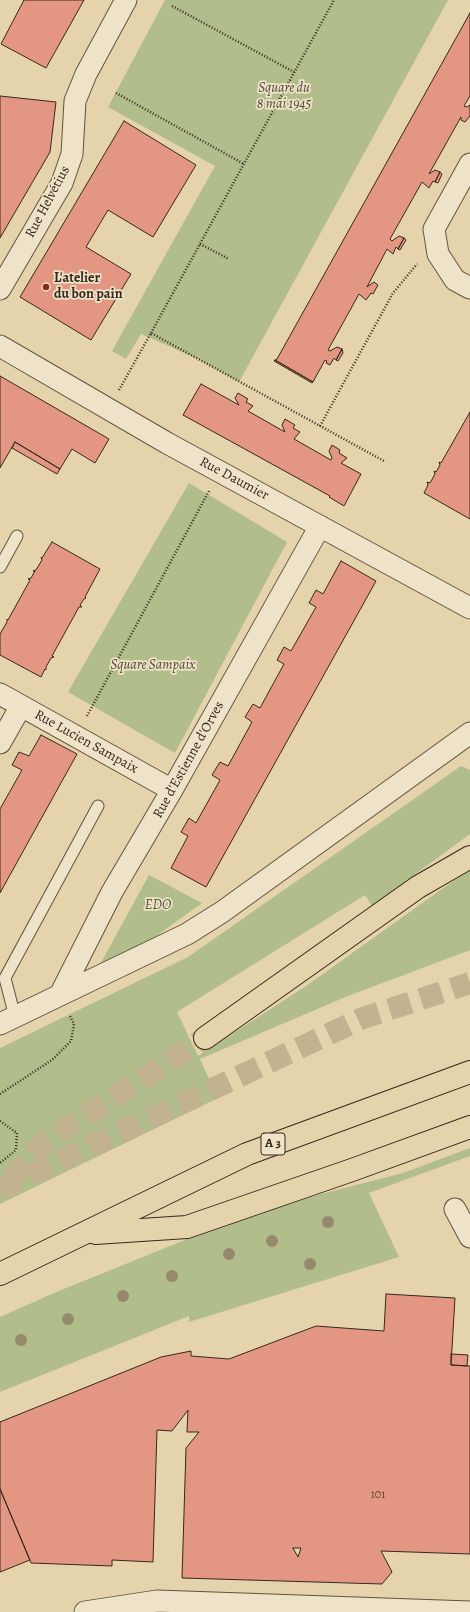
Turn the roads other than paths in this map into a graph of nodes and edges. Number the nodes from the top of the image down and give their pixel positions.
1 (126, 0) edge
2 (470, 164) edge
3 (470, 288) edge
4 (0, 289) edge
5 (0, 346) edge
6 (320, 526) junction
7 (17, 536) dead end
8 (0, 566) edge
9 (470, 608) edge
10 (0, 694) edge
11 (21, 706) junction
12 (470, 733) edge
13 (0, 743) edge
14 (172, 790) junction
15 (98, 806) dead end
16 (470, 857) edge
17 (60, 995) junction
18 (8, 1021) edge
19 (205, 1038) tunnel mouth
20 (470, 1072) edge
21 (470, 1127) edge
22 (455, 1209) dead end
23 (84, 1233) junction
24 (470, 1237) edge
25 (0, 1274) edge
26 (107, 1610) edge
27 (442, 1611) edge
28 (85, 1612) edge
29 (470, 1612) edge

1 - 4 street, Rue Helvétius
2 - 3 street
5 - 6 street, Rue Daumier
6 - 9 street, Rue Daumier
6 - 14 street, Rue d'Estienne d'Orves
7 - 8 lane
10 - 11 street, Rue Lucien Sampaix
11 - 13 street
11 - 14 street, Rue Lucien Sampaix
12 - 17 street
14 - 17 street, Rue d'Estienne d'Orves
15 - 18 lane
16 - 19 highway
17 - 18 street
20 - 23 highway, A 3
21 - 23 highway
22 - 24 street
23 - 25 highway, A 3
26 - 27 street
26 - 28 street
27 - 29 street

